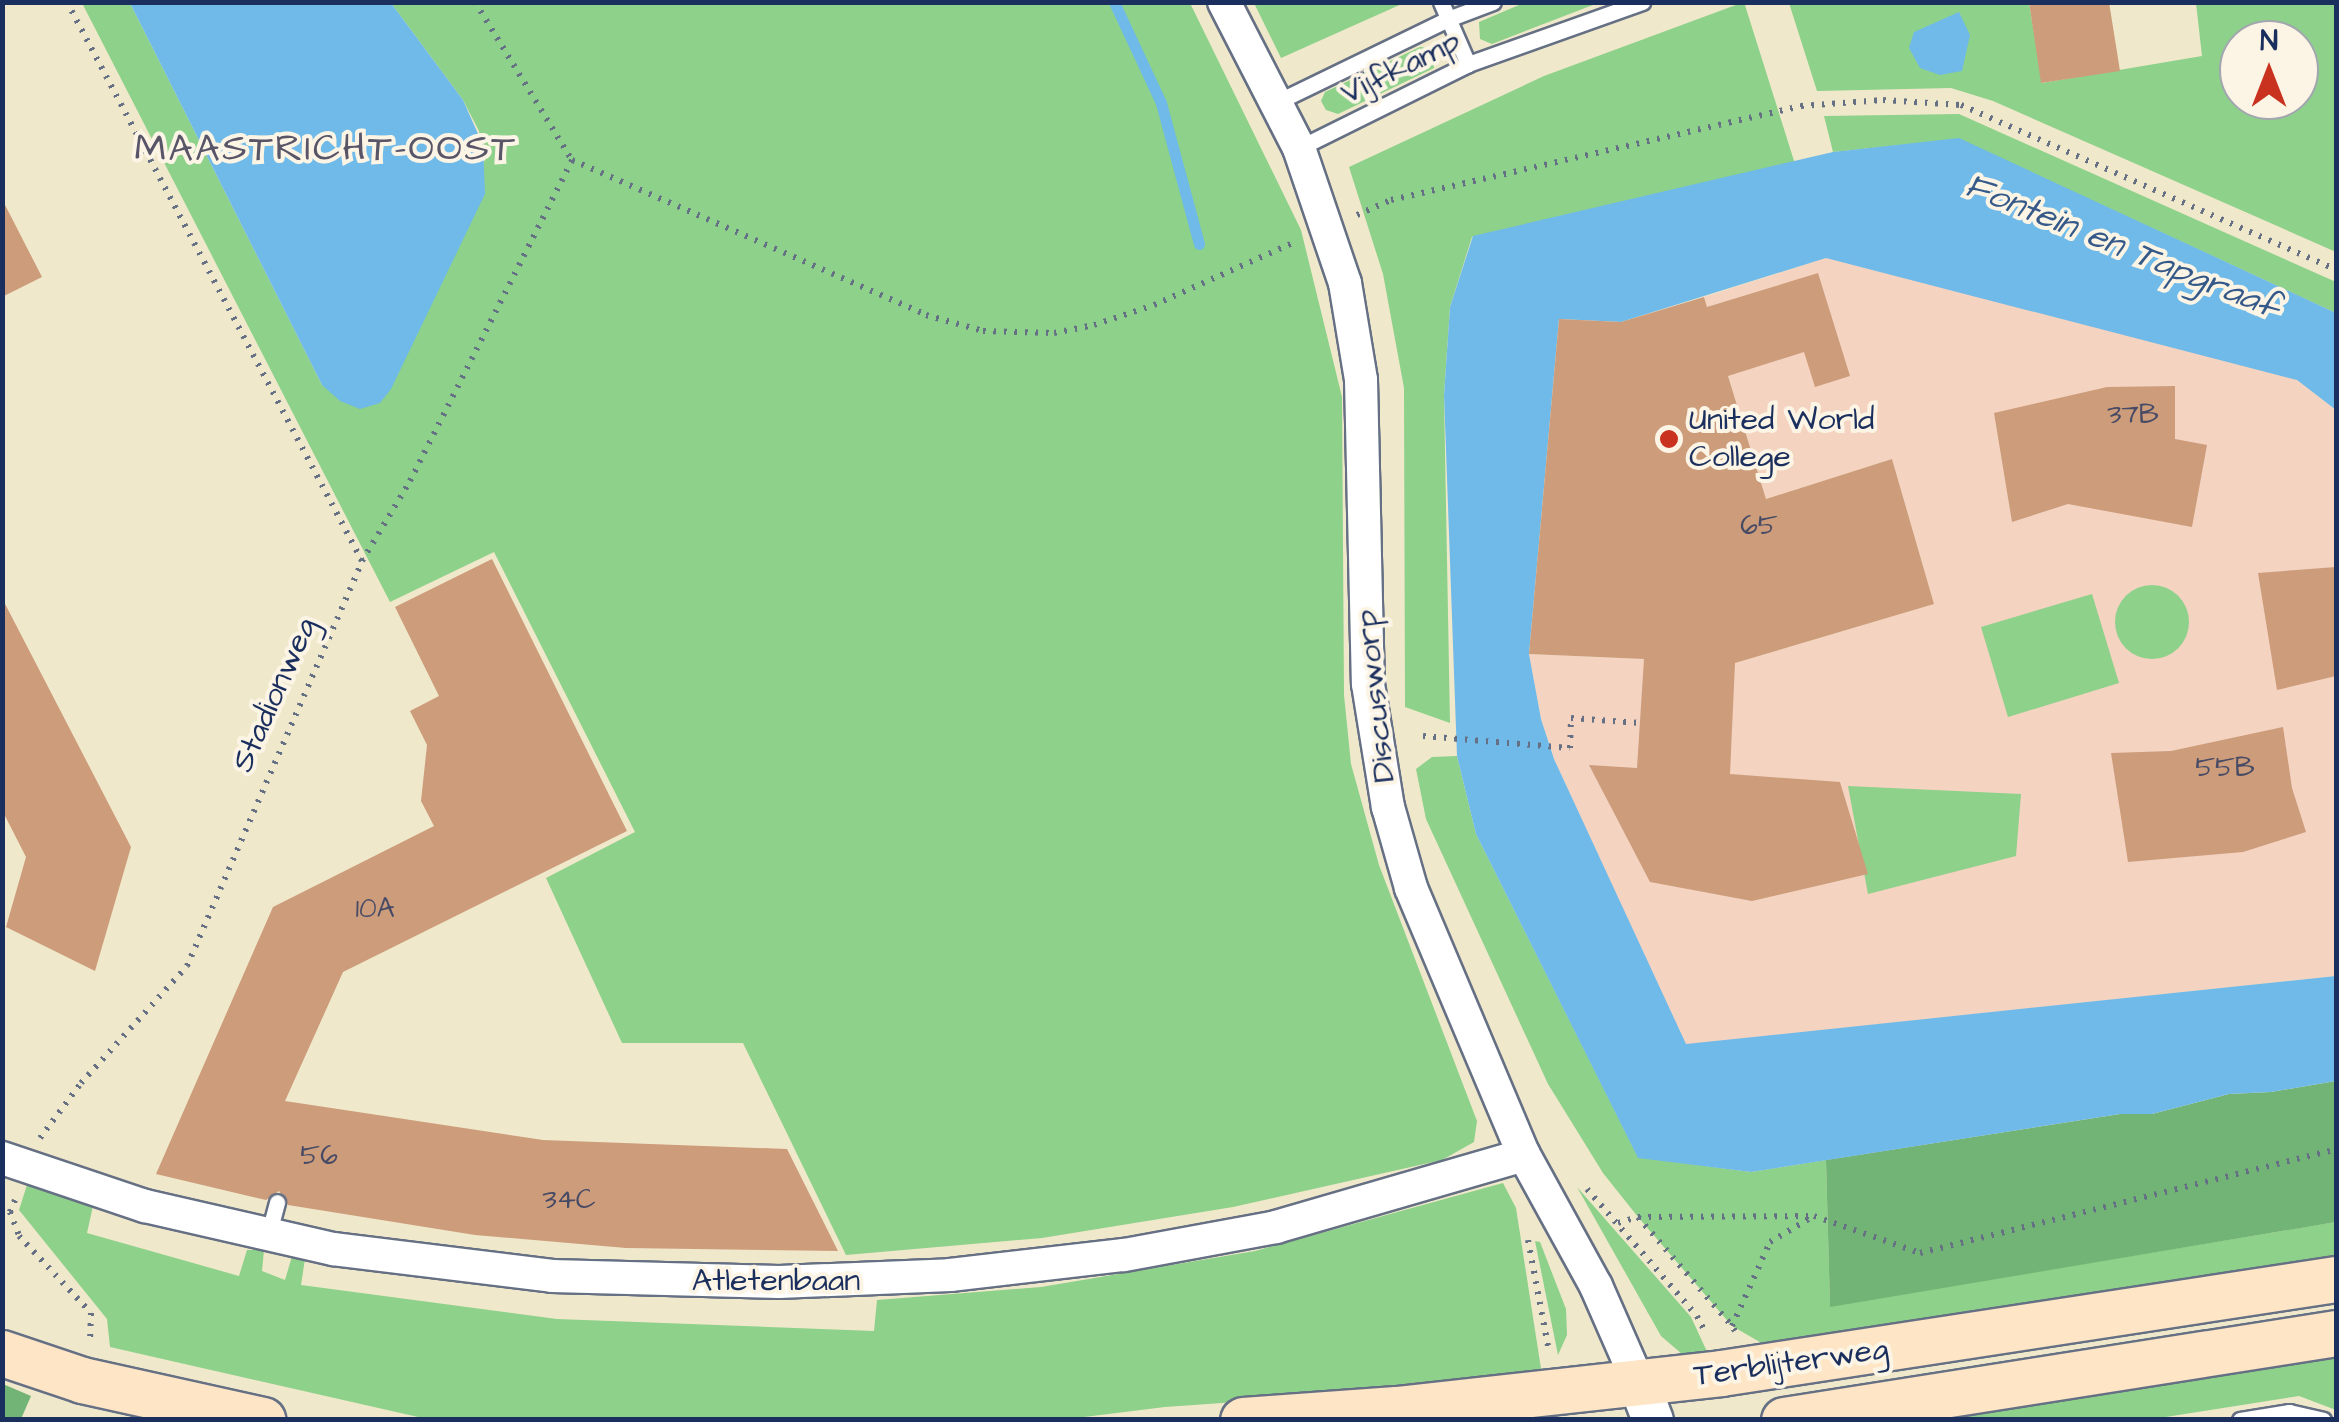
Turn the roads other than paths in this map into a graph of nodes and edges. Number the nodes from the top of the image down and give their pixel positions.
1 (1224, 2) edge
2 (1441, 2) edge
3 (1493, 2) edge
4 (1642, 2) edge
5 (1448, 19) junction
6 (1468, 64) junction
7 (1277, 102) junction
8 (1299, 148) junction
9 (1524, 1155) junction
10 (15, 1162) edge
11 (277, 1202) dead end
12 (268, 1236) junction
13 (2336, 1279) edge
14 (2336, 1333) edge
15 (2, 1353) edge
16 (1646, 1401) edge
17 (263, 1420) edge
18 (1243, 1420) edge
19 (1784, 1420) edge
20 (2240, 1420) edge
21 (2322, 1420) edge

1 - 7 street, Discusworp
2 - 5 lane
3 - 5 lane, Vijfkamp
4 - 6 lane, Vijfkamp
5 - 6 lane
5 - 7 lane, Vijfkamp
6 - 8 lane, Vijfkamp
7 - 8 street, Discusworp
8 - 9 street, Discusworp
9 - 12 street, Atletenbaan
9 - 16 street, Discusworp
10 - 12 street, Atletenbaan
11 - 12 lane
13 - 16 main road, Terblijterweg
14 - 19 main road, Terblijterweg
15 - 17 main road
16 - 18 main road, Terblijterweg
20 - 21 lane

